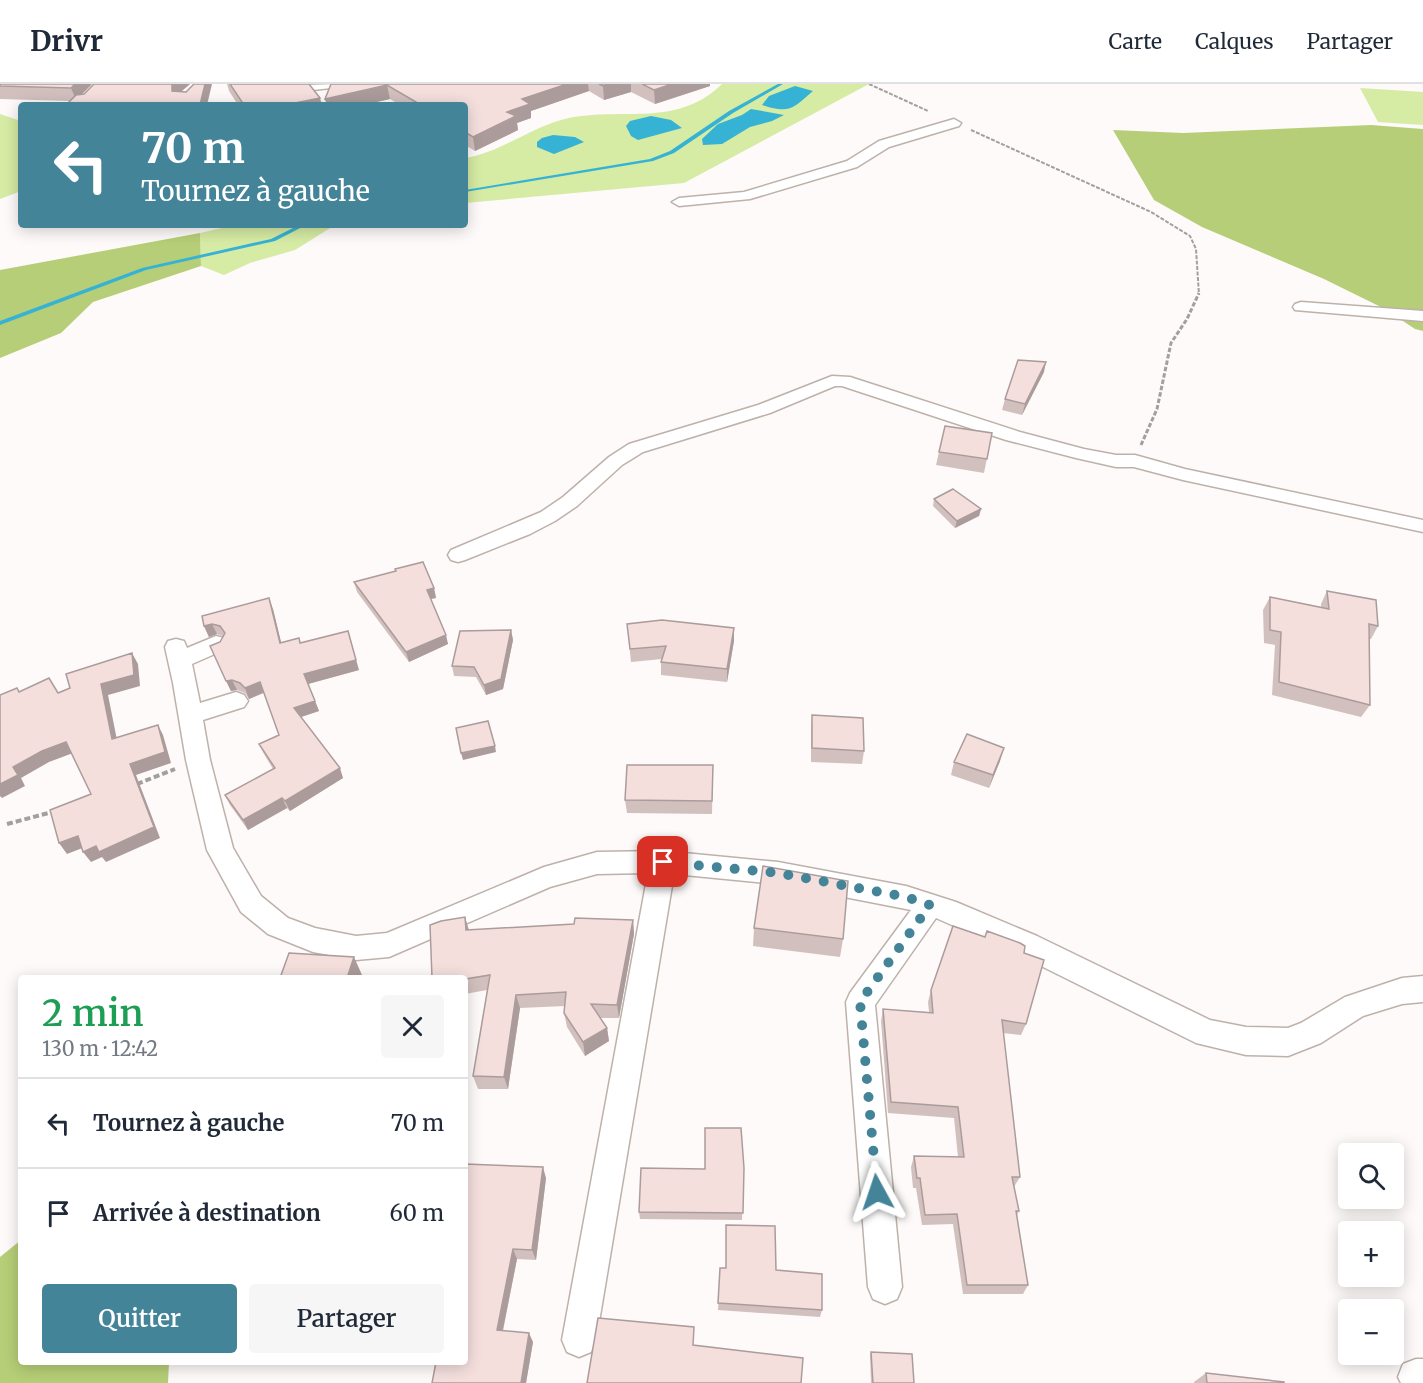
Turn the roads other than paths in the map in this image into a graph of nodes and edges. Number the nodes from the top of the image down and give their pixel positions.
1 (268, 84) edge
2 (331, 84) edge
3 (954, 123) road end
4 (680, 202) dead end
5 (1301, 307) dead end
6 (1423, 316) edge
7 (1423, 526) edge
8 (458, 555) dead end
9 (216, 644) edge
10 (236, 701) dead end
11 (191, 715) junction
12 (663, 862) junction
13 (930, 905) junction
14 (1423, 989) edge
15 (885, 1287) dead end
16 (579, 1340) dead end

1 - 2 street
3 - 4 street
5 - 6 street
7 - 8 street
9 - 11 street
10 - 11 street
11 - 12 street
12 - 13 street
12 - 16 street
13 - 14 street
13 - 15 street

